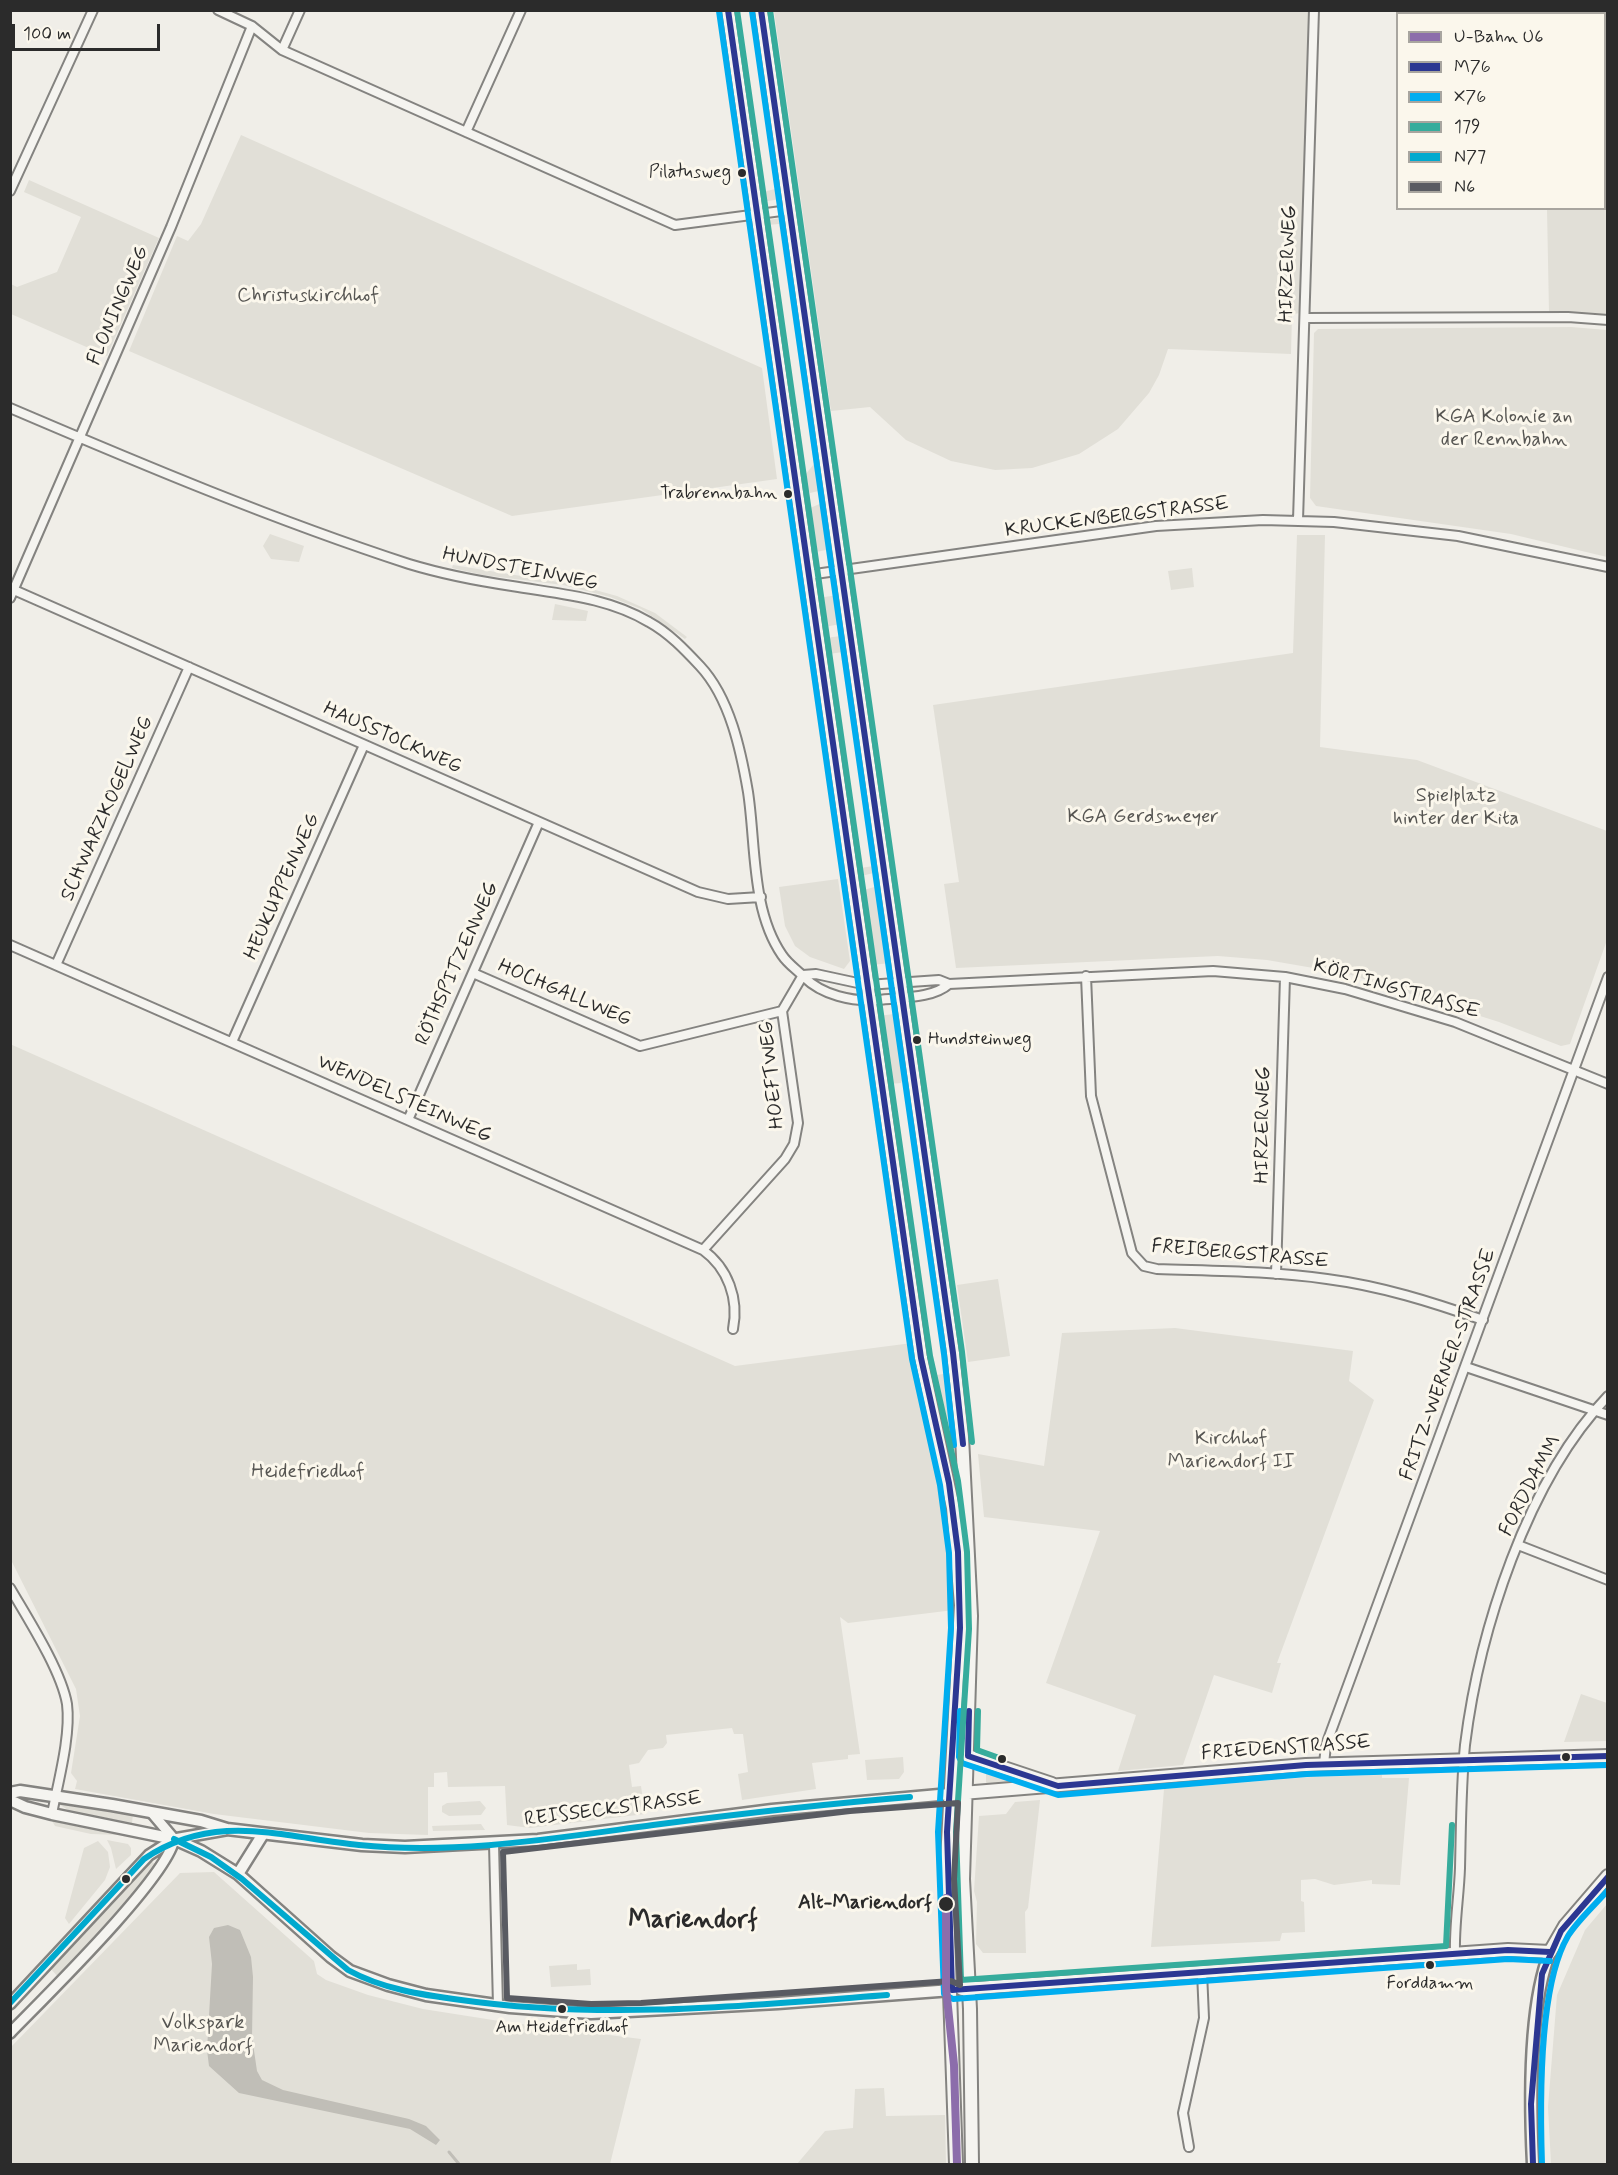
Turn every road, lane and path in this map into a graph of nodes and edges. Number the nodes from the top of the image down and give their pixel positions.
1 (93, 10) edge
2 (218, 10) edge
3 (300, 10) edge
4 (521, 10) edge
5 (728, 10) edge
6 (761, 10) edge
7 (1314, 10) edge
8 (252, 26) junction
9 (282, 50) junction
10 (466, 132) junction
11 (14, 176) edge
12 (10, 190) edge
13 (789, 210) junction
14 (757, 215) junction
15 (1306, 318) junction
16 (1608, 320) edge
17 (10, 408) edge
18 (81, 438) junction
19 (1298, 520) junction
20 (1608, 567) edge
21 (841, 571) junction
22 (808, 575) junction
23 (12, 594) edge
24 (189, 667) junction
25 (364, 745) junction
26 (539, 822) junction
27 (761, 897) junction
28 (10, 945) edge
29 (56, 965) junction
30 (473, 973) junction
31 (803, 975) junction
32 (1086, 976) junction
33 (1285, 977) junction
34 (1608, 977) edge
35 (900, 982) junction
36 (949, 984) junction
37 (867, 985) junction
38 (902, 997) junction
39 (869, 1001) junction
40 (782, 1011) junction
41 (232, 1042) junction
42 (1576, 1069) junction
43 (1608, 1084) edge
44 (408, 1120) junction
45 (703, 1251) junction
46 (1276, 1274) junction
47 (1483, 1320) junction
48 (733, 1329) dead end
49 (1466, 1367) junction
50 (1608, 1396) edge
51 (1594, 1410) junction
52 (1608, 1415) edge
53 (1518, 1545) junction
54 (1608, 1580) edge
55 (10, 1588) edge
56 (968, 1756) junction
57 (1608, 1756) edge
58 (1464, 1760) junction
59 (1324, 1764) junction
60 (1058, 1786) junction
61 (10, 1793) edge
62 (968, 1793) junction
63 (950, 1794) junction
64 (55, 1797) junction
65 (10, 1800) edge
66 (152, 1813) junction
67 (52, 1814) junction
68 (227, 1830) junction
69 (264, 1834) junction
70 (174, 1839) junction
71 (494, 1844) junction
72 (238, 1874) junction
73 (1608, 1876) edge
74 (1550, 1952) junction
75 (1455, 1954) junction
76 (1202, 1972) junction
77 (38, 1976) junction
78 (969, 1988) junction
79 (51, 1990) junction
80 (952, 1990) junction
81 (10, 2004) edge
82 (498, 2006) junction
83 (10, 2033) edge
84 (1189, 2147) dead end
85 (956, 2164) edge
86 (972, 2164) edge
87 (1533, 2164) edge

1 - 11 street
2 - 8 street
3 - 9 street
4 - 10 street
5 - 14 main road
6 - 13 main road
7 - 15 street, HIRZERWEG
8 - 9 street
8 - 18 street, FLONINGWEG
9 - 10 street
10 - 14 street
11 - 12 street
13 - 14 street
13 - 21 main road
14 - 22 main road
15 - 16 street
15 - 19 street, HIRZERWEG
17 - 18 street, HUNDSTEINWEG
18 - 23 street, FLONINGWEG
18 - 27 street, HUNDSTEINWEG
19 - 20 street, KRUCKENBERGSTRASSE
19 - 21 street, KRUCKENBERGSTRASSE
21 - 22 street, KRUCKENBERGSTRASSE
21 - 35 main road
22 - 37 main road
23 - 24 street, HAUSSTOCKWEG
24 - 25 street, HAUSSTOCKWEG
24 - 29 street, SCHWARZKOGELWEG
25 - 26 street, HAUSSTOCKWEG
25 - 41 street, HEUKUPPENWEG
26 - 27 street, HAUSSTOCKWEG
26 - 30 street, RÖTHSPITZENWEG
27 - 31 street, HUNDSTEINWEG
28 - 29 street, WENDELSTEINWEG
29 - 41 street, WENDELSTEINWEG
30 - 40 street, HOCHGALLWEG
30 - 44 street, RÖTHSPITZENWEG
31 - 37 street
31 - 39 street, HUNDSTEINWEG
31 - 40 street, HOEFTWEG
32 - 33 street, KÖRTINGSTRASSE
32 - 36 street, KÖRTINGSTRASSE
32 - 46 street, FREIBERGSTRASSE
33 - 42 street, KÖRTINGSTRASSE
33 - 46 street, HIRZERWEG
34 - 42 street, FRITZ-WERNER-STRASSE
35 - 36 street, KÖRTINGSTRASSE
35 - 37 street
35 - 38 main road
36 - 38 street, KÖRTINGSTRASSE
37 - 39 main road
38 - 39 street, KÖRTINGSTRASSE
38 - 56 main road
39 - 63 main road
40 - 45 street, HOEFTWEG
41 - 44 street, WENDELSTEINWEG
42 - 43 street, KÖRTINGSTRASSE
42 - 47 street, FRITZ-WERNER-STRASSE
44 - 45 street, WENDELSTEINWEG
45 - 48 street, WENDELSTEINWEG
46 - 47 street, FREIBERGSTRASSE
47 - 49 street, FRITZ-WERNER-STRASSE
49 - 51 street
49 - 59 street, FRITZ-WERNER-STRASSE
50 - 51 street, FORDDAMM
51 - 52 street
51 - 53 street, FORDDAMM
53 - 54 street
53 - 58 street, FORDDAMM
55 - 64 street
56 - 60 main road
56 - 62 main road
57 - 58 main road, FRIEDENSTRASSE
58 - 59 main road, FRIEDENSTRASSE
58 - 75 street, FORDDAMM
59 - 60 main road, FRIEDENSTRASSE
60 - 62 main road, FRIEDENSTRASSE
61 - 64 main road, REISSECKSTRASSE
62 - 63 main road, REISSECKSTRASSE
62 - 78 main road
63 - 71 main road, REISSECKSTRASSE
63 - 80 main road
64 - 66 main road, REISSECKSTRASSE
64 - 67 street
65 - 67 main road
66 - 68 main road, REISSECKSTRASSE
66 - 70 street
67 - 70 main road
68 - 69 main road, REISSECKSTRASSE
68 - 70 street
69 - 71 main road, REISSECKSTRASSE
69 - 72 main road
70 - 72 main road
70 - 77 street
70 - 79 street
71 - 82 street
72 - 82 main road
73 - 74 main road
74 - 75 main road
74 - 87 main road
75 - 76 main road
76 - 78 main road
76 - 84 street
77 - 79 street
77 - 81 street
78 - 80 main road
78 - 86 main road
79 - 83 street
80 - 82 main road
80 - 85 main road

